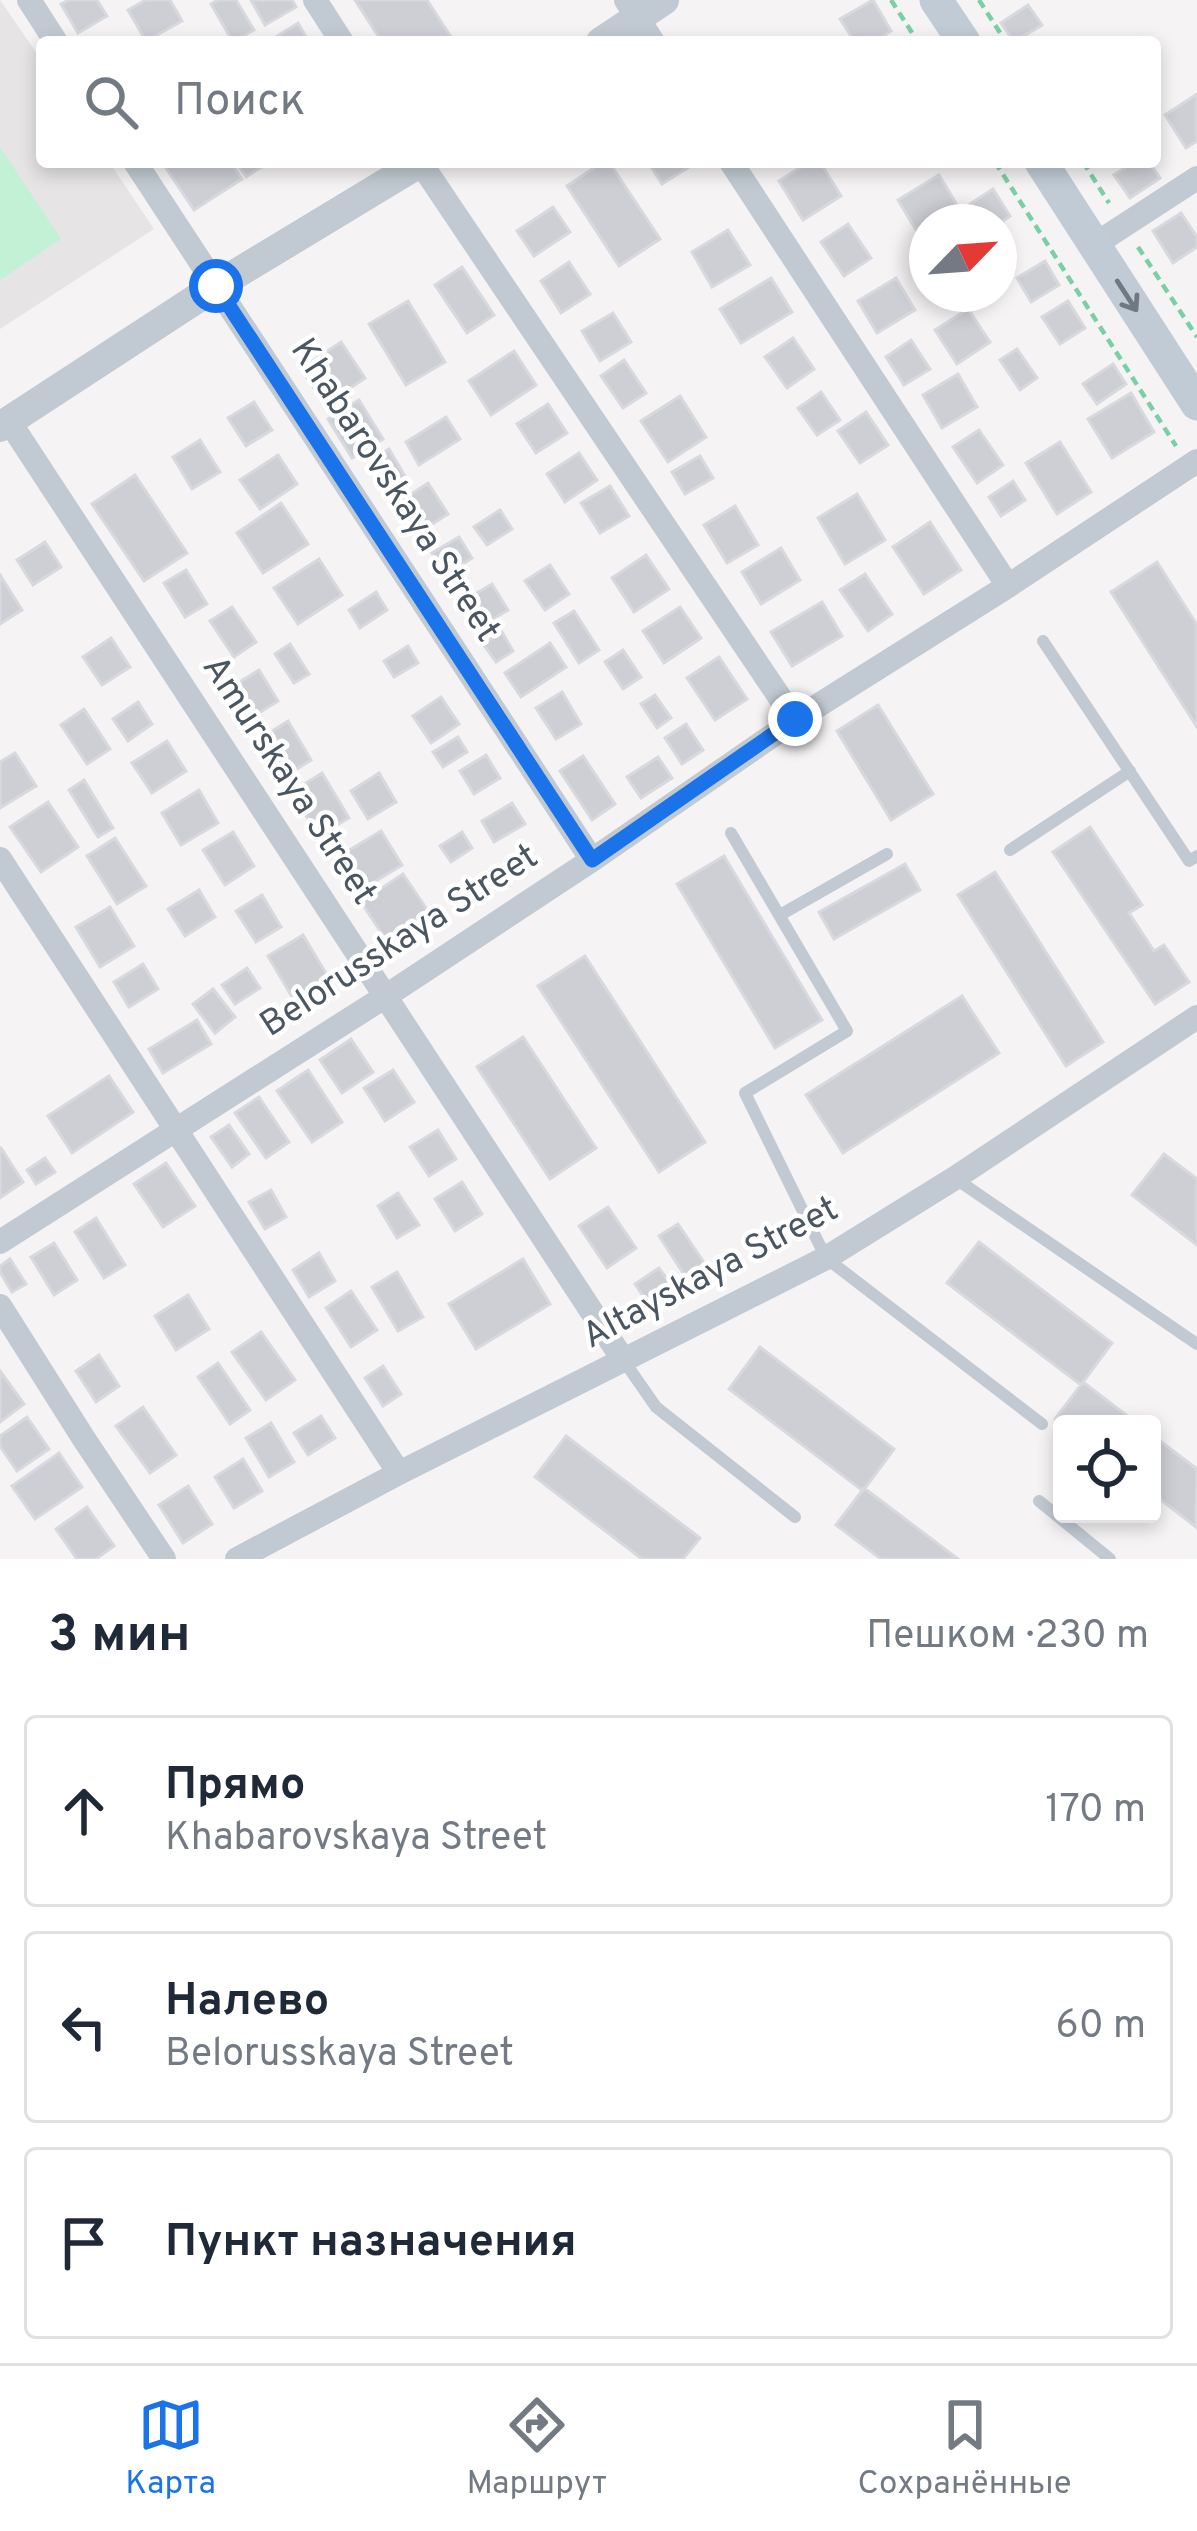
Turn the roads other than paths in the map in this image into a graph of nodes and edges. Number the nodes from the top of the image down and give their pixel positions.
1 (29, 0) edge
2 (315, 0) edge
3 (664, 0) edge
4 (936, 0) edge
5 (639, 20) edge
6 (52, 36) edge
7 (338, 36) edge
8 (611, 36) edge
9 (960, 36) edge
10 (139, 168) edge
11 (410, 168) edge
12 (424, 168) edge
13 (735, 168) edge
14 (1045, 168) edge
15 (1197, 178) edge
16 (1094, 244) junction
17 (216, 286) junction
18 (1197, 404) edge
19 (5, 424) edge
20 (1193, 464) edge
21 (1008, 586) junction
22 (1042, 641) dead end
23 (795, 719) junction
24 (1130, 772) junction
25 (731, 833) dead end
26 (1010, 850) dead end
27 (887, 854) dead end
28 (1197, 856) edge
29 (0, 859) edge
30 (592, 860) junction
31 (780, 915) junction
32 (386, 996) junction
33 (1197, 1017) edge
34 (177, 1130) junction
35 (955, 1178) junction
36 (0, 1242) edge
37 (826, 1258) junction
38 (0, 1306) edge
39 (1197, 1344) edge
40 (624, 1361) junction
41 (1042, 1424) dead end
42 (398, 1473) junction
43 (1039, 1501) dead end
44 (795, 1517) dead end
45 (164, 1559) edge
46 (236, 1559) edge
47 (1110, 1559) edge

1 - 6 street
2 - 7 street
3 - 5 street
4 - 9 main road
5 - 8 street
10 - 17 street, Khabarovskaya Street
11 - 17 street
12 - 23 street
13 - 21 street
14 - 16 main road
15 - 16 street
16 -> 18 main road
17 - 19 street
17 - 30 street, Khabarovskaya Street
19 - 32 street, Amurskaya Street
20 - 21 street, Belorusskaya Street
21 - 23 street, Belorusskaya Street
22 - 24 lane
23 - 30 street, Belorusskaya Street
24 - 26 lane
24 - 28 lane
25 - 31 lane
27 - 31 lane
29 - 34 street
30 - 32 street, Belorusskaya Street
31 - 37 lane
32 - 34 street, Belorusskaya Street
32 - 40 street, Amurskaya Street
33 - 35 street, Altayskaya Street
34 - 36 street, Belorusskaya Street
34 - 42 street
35 - 37 street, Altayskaya Street
35 - 39 lane
37 - 40 street, Altayskaya Street
37 - 41 lane
38 - 45 street
40 - 42 street, Altayskaya Street
40 - 44 lane
42 - 46 street, Altayskaya Street
43 - 47 lane

